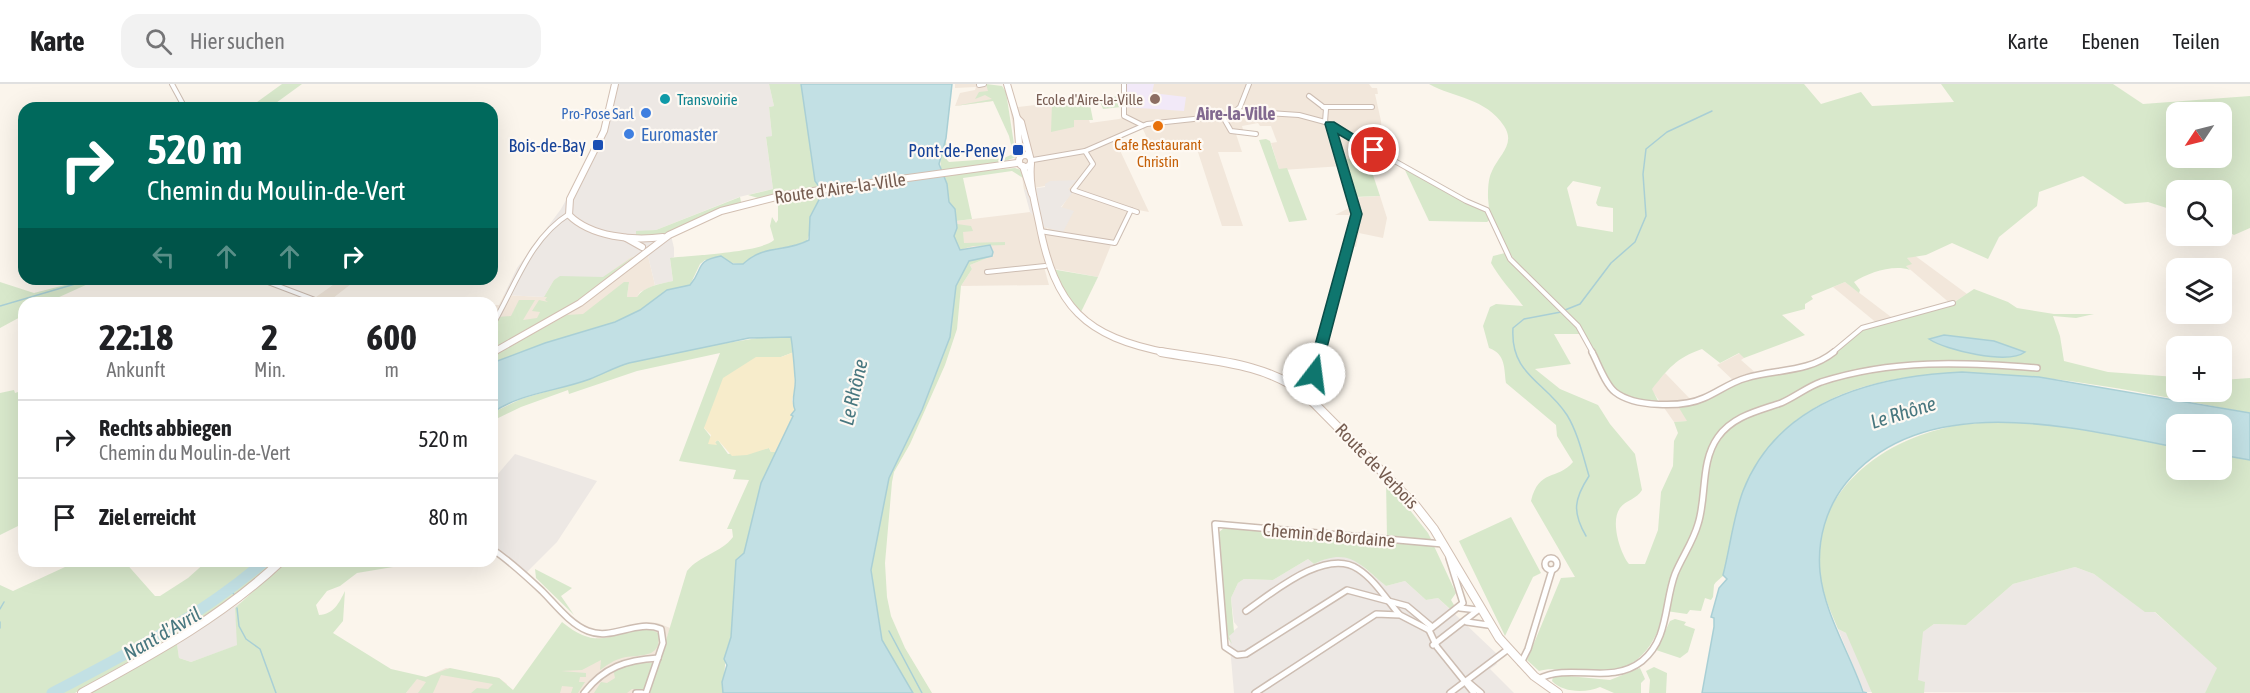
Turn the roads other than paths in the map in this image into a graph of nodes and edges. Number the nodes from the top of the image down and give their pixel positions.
1 (172, 84) edge
2 (615, 84) edge
3 (984, 84) edge
4 (1007, 84) edge
5 (1124, 84) edge
6 (1249, 84) edge
7 (979, 85) edge
8 (1309, 96) dead end
9 (182, 102) edge
10 (1323, 107) junction
11 (1372, 107) dead end
12 (1237, 111) junction
13 (1223, 117) junction
14 (1017, 118) junction
15 (1328, 123) junction
16 (1143, 125) junction
17 (1256, 134) dead end
18 (1085, 151) junction
19 (1032, 160) junction
20 (1020, 162) junction
21 (1034, 199) junction
22 (1131, 210) junction
23 (1137, 212) dead end
24 (569, 214) junction
25 (1040, 231) junction
26 (621, 236) junction
27 (650, 243) junction
28 (641, 247) junction
29 (634, 261) junction
30 (1045, 266) junction
31 (987, 272) dead end
32 (277, 285) edge
33 (308, 297) edge
34 (1953, 303) dead end
35 (498, 315) edge
36 (498, 350) edge
37 (2037, 368) dead end
38 (1306, 395) junction
39 (1443, 544) junction
40 (498, 554) edge
41 (1449, 555) junction
42 (275, 567) edge
43 (1552, 570) dead end
44 (1384, 598) junction
45 (1460, 608) junction
46 (1478, 610) junction
47 (1246, 611) dead end
48 (1400, 615) junction
49 (1467, 622) junction
50 (1488, 625) junction
51 (1431, 628) junction
52 (1432, 645) junction
53 (1507, 650) junction
54 (658, 658) junction
55 (1521, 663) junction
56 (1538, 679) junction
57 (1467, 681) junction
58 (82, 693) edge
59 (584, 693) edge
60 (636, 693) edge
61 (644, 693) edge
62 (1256, 693) edge
63 (1450, 693) edge
64 (1474, 693) edge
65 (1482, 693) edge
66 (1558, 693) edge

1 - 9 street
2 - 24 street
3 - 7 street
4 - 14 street
5 - 16 street
6 - 12 street
8 - 10 street
10 - 11 street
10 - 15 street
12 - 13 street
12 - 15 street
13 - 16 street
13 - 17 street
14 - 19 street
14 - 20 street
15 - 34 street
15 - 38 street
16 - 18 street
18 - 19 street
18 - 22 street
19 - 20 street
19 - 20 street
19 - 21 street, Route de Verbois
20 - 21 street, Route de Verbois
20 - 27 street, Route d'Aire-la-Ville
21 - 25 street, Route de Verbois
22 - 23 street
22 - 25 street
24 - 26 street
24 - 35 street
25 - 30 street, Route de Verbois
26 - 27 street
26 - 28 street
27 - 28 street
27 - 29 street, Route d'Aire-la-Ville
28 - 29 street, Route d'Aire-la-Ville
29 - 36 street, Route d'Aire-la-Ville
30 - 31 street
30 - 38 street, Route de Verbois
32 - 33 street
37 - 56 street
38 - 39 street, Route de Verbois
39 - 41 street, Route de Verbois
39 - 44 street, Chemin de Bordaine
40 - 54 street
41 - 45 street
41 - 46 street, Route de Verbois
42 - 58 street
43 - 55 street
44 - 47 street
44 - 48 street
44 - 51 street
45 - 46 street
45 - 51 street
46 - 49 street
46 - 50 street, Route de Verbois
48 - 51 street
48 - 62 street
49 - 50 street
49 - 52 street
50 - 53 street, Route de Verbois
51 - 52 street
52 - 57 street
53 - 55 street, Route de Verbois
53 - 57 street
54 - 59 street
54 - 61 street
55 - 56 street, Route de Verbois
56 - 66 street, Route de Verbois
57 - 63 street
57 - 64 street
57 - 65 street
60 - 61 street

